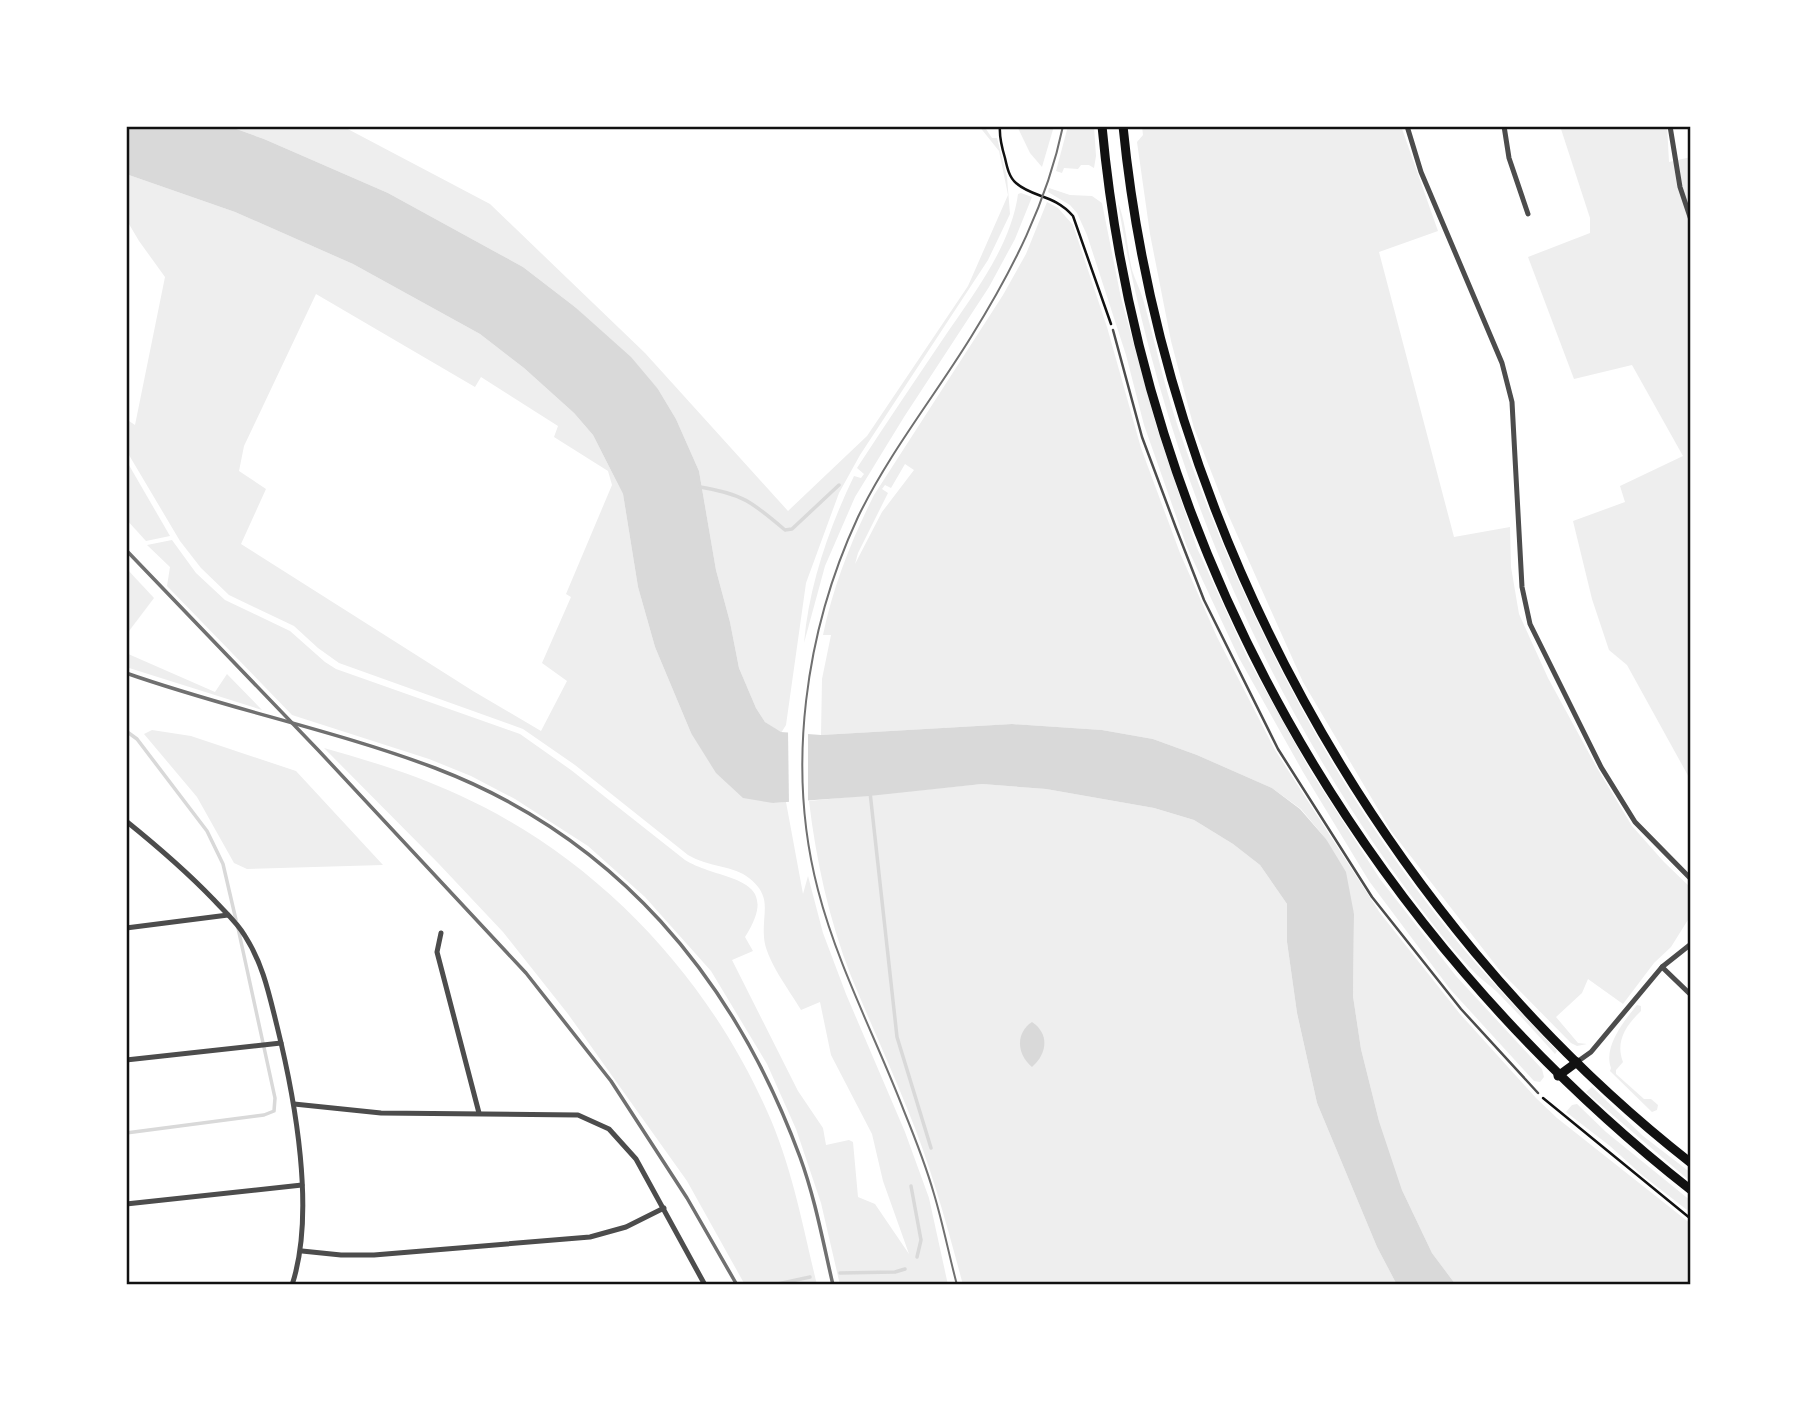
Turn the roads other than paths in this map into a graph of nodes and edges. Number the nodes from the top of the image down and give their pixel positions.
1 (1102, 126) edge
2 (1123, 126) edge
3 (1407, 126) edge
4 (1504, 126) edge
5 (1670, 126) edge
6 (1528, 214) dead end
7 (1691, 220) edge
8 (1113, 330) road end
9 (126, 821) edge
10 (1691, 879) edge
11 (230, 917) junction
12 (126, 928) edge
13 (441, 933) dead end
14 (1691, 944) edge
15 (1662, 967) junction
16 (1691, 996) edge
17 (281, 1043) junction
18 (126, 1060) edge
19 (1577, 1062) junction
20 (1558, 1076) junction
21 (1538, 1093) road end
22 (294, 1104) junction
23 (479, 1113) junction
24 (1691, 1163) edge
25 (302, 1185) junction
26 (1691, 1190) edge
27 (126, 1204) edge
28 (664, 1208) junction
29 (302, 1251) junction
30 (292, 1285) edge
31 (705, 1285) edge

1 - 20 main road
2 - 19 main road
3 - 10 street
4 - 6 street
5 - 7 street
8 - 21 lane
9 - 11 street
11 - 12 street
11 - 17 street
13 - 23 street
14 - 15 street
15 - 16 street
15 - 19 street
17 - 18 street
17 - 22 street
19 - 20 main road
19 - 24 main road
20 - 26 main road
22 - 23 street
22 - 25 street
23 - 28 street
25 - 27 street
25 - 29 street
28 - 29 street
28 - 31 street
29 - 30 street

